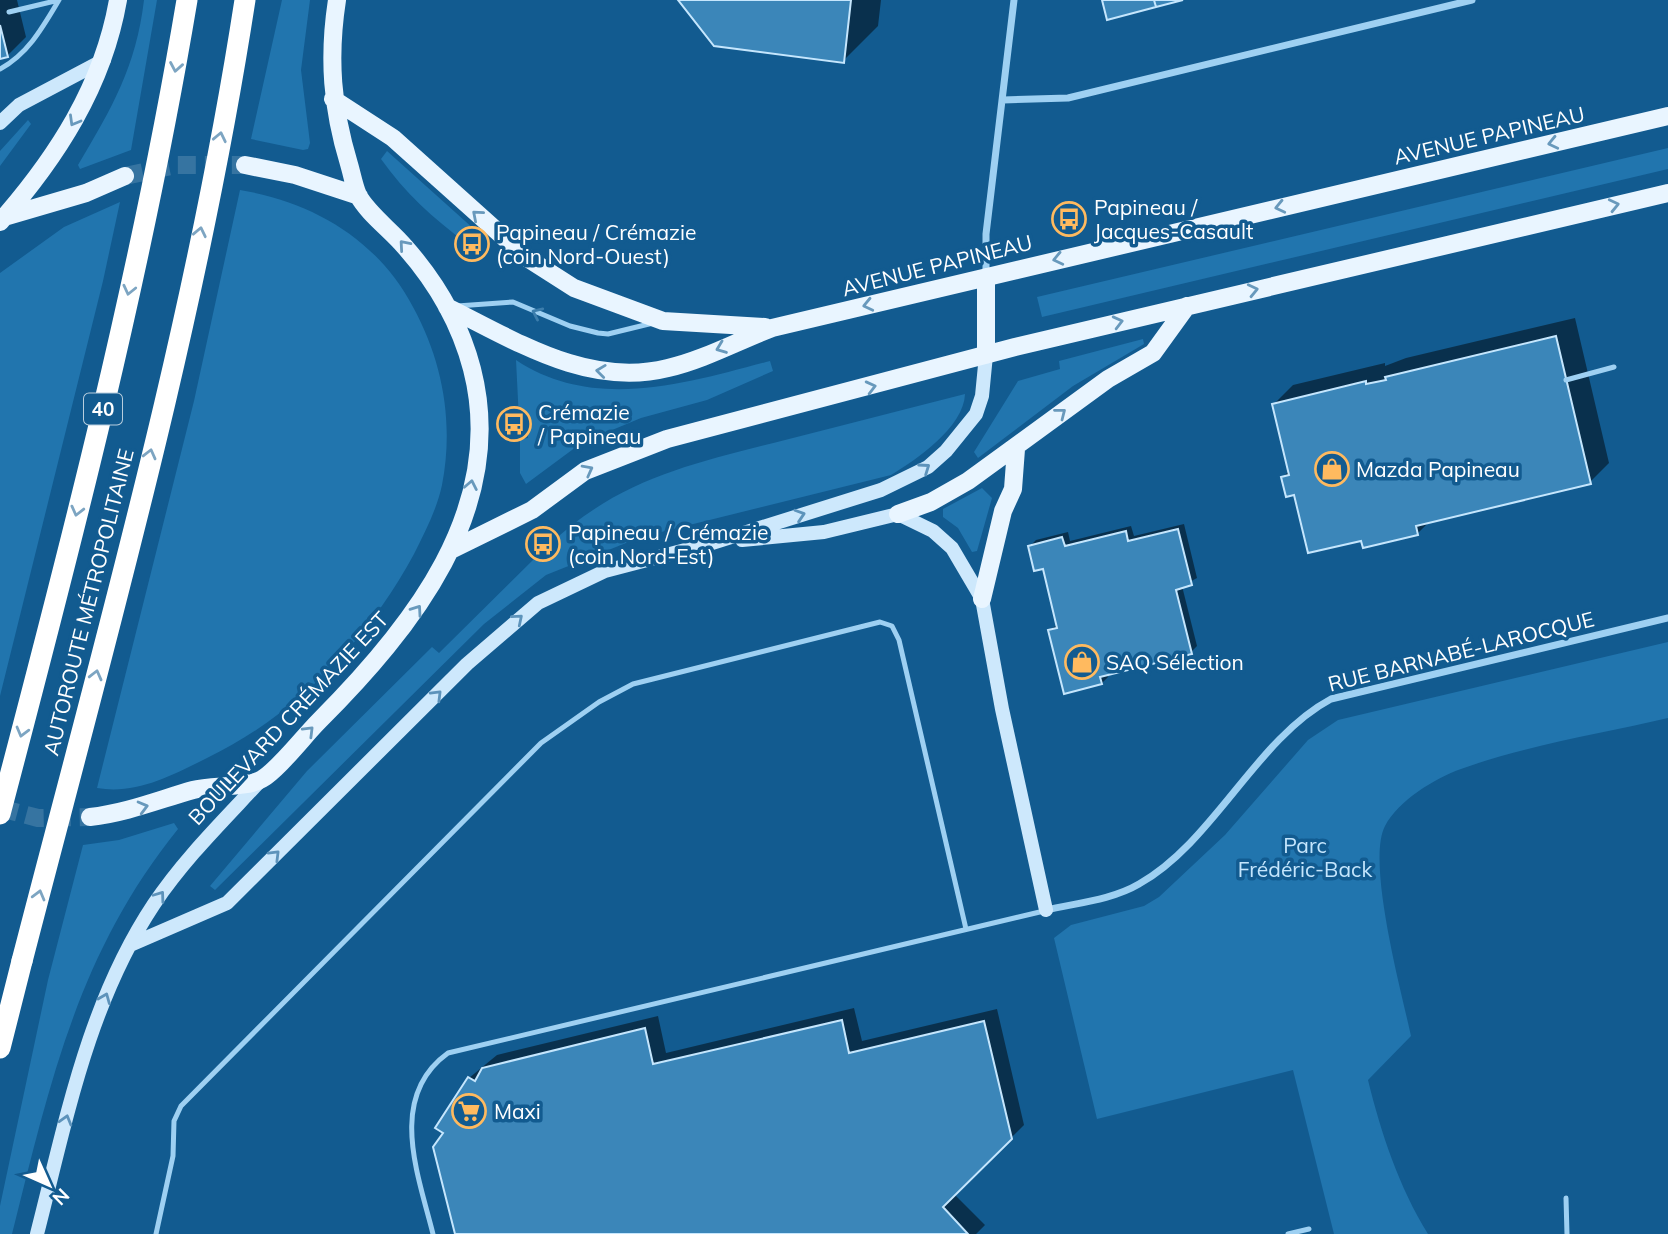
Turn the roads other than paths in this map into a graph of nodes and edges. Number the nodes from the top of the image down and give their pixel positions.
1 (59, 0) edge
2 (118, 0) edge
3 (187, 0) edge
4 (245, 0) edge
5 (337, 0) edge
6 (1014, 0) edge
7 (1472, 0) edge
8 (9, 12) dead end
9 (104, 60) junction
10 (0, 69) edge
11 (333, 99) junction
12 (1003, 100) junction
13 (1668, 116) edge
14 (0, 123) edge
15 (245, 165) tunnel mouth
16 (125, 176) tunnel mouth
17 (1668, 193) edge
18 (359, 196) junction
19 (2, 220) edge
20 (986, 277) junction
21 (1187, 306) junction
22 (447, 307) junction
23 (663, 321) junction
24 (772, 328) junction
25 (986, 355) junction
26 (1614, 367) dead end
27 (1566, 380) dead end
28 (1016, 449) junction
29 (898, 514) junction
30 (712, 543) junction
31 (451, 550) junction
32 (982, 599) junction
33 (1668, 618) edge
34 (261, 780) junction
35 (0, 814) edge
36 (90, 817) tunnel mouth
37 (1046, 910) junction
38 (965, 929) junction
39 (130, 945) junction
40 (0, 1048) edge
41 (1566, 1198) dead end
42 (1310, 1229) dead end
43 (37, 1234) edge
44 (156, 1234) edge
45 (433, 1234) edge
46 (1288, 1234) edge
47 (1567, 1234) edge

1 - 8 lane
1 - 10 lane
2 - 9 main road
3 -> 35 highway, AUTOROUTE MÉTROPOLITAINE / 40, bridge
40 -> 4 highway, AUTOROUTE MÉTROPOLITAINE, bridge
5 - 11 main road, BOULEVARD CRÉMAZIE EST
6 - 12 street
7 - 12 street
9 - 14 main road
9 -> 19 main road
11 - 18 main road, BOULEVARD CRÉMAZIE EST
23 -> 11 main road
12 - 20 street
13 -> 20 main road, AVENUE PAPINEAU
15 - 18 main road
16 - 19 main road
21 -> 17 main road
22 -> 18 main road, BOULEVARD CRÉMAZIE EST
20 -> 24 main road, AVENUE PAPINEAU
20 - 25 main road
25 -> 21 main road
28 -> 21 main road
23 -> 22 lane
24 -> 22 main road, AVENUE PAPINEAU
31 -> 22 main road, BOULEVARD CRÉMAZIE EST
23 - 24 main road
30 -> 25 main road
31 -> 25 main road
26 - 27 lane
28 - 29 main road
28 - 32 main road
29 - 30 main road
29 - 32 main road
39 -> 30 main road
34 -> 31 main road, BOULEVARD CRÉMAZIE EST
32 - 37 main road
33 - 37 street, RUE BARNABÉ-LAROCQUE
36 -> 34 main road
39 -> 34 main road, BOULEVARD CRÉMAZIE EST
37 - 38 lane
38 - 44 lane
38 - 45 lane
43 -> 39 main road, BOULEVARD CRÉMAZIE EST
41 - 47 lane
42 - 46 lane

